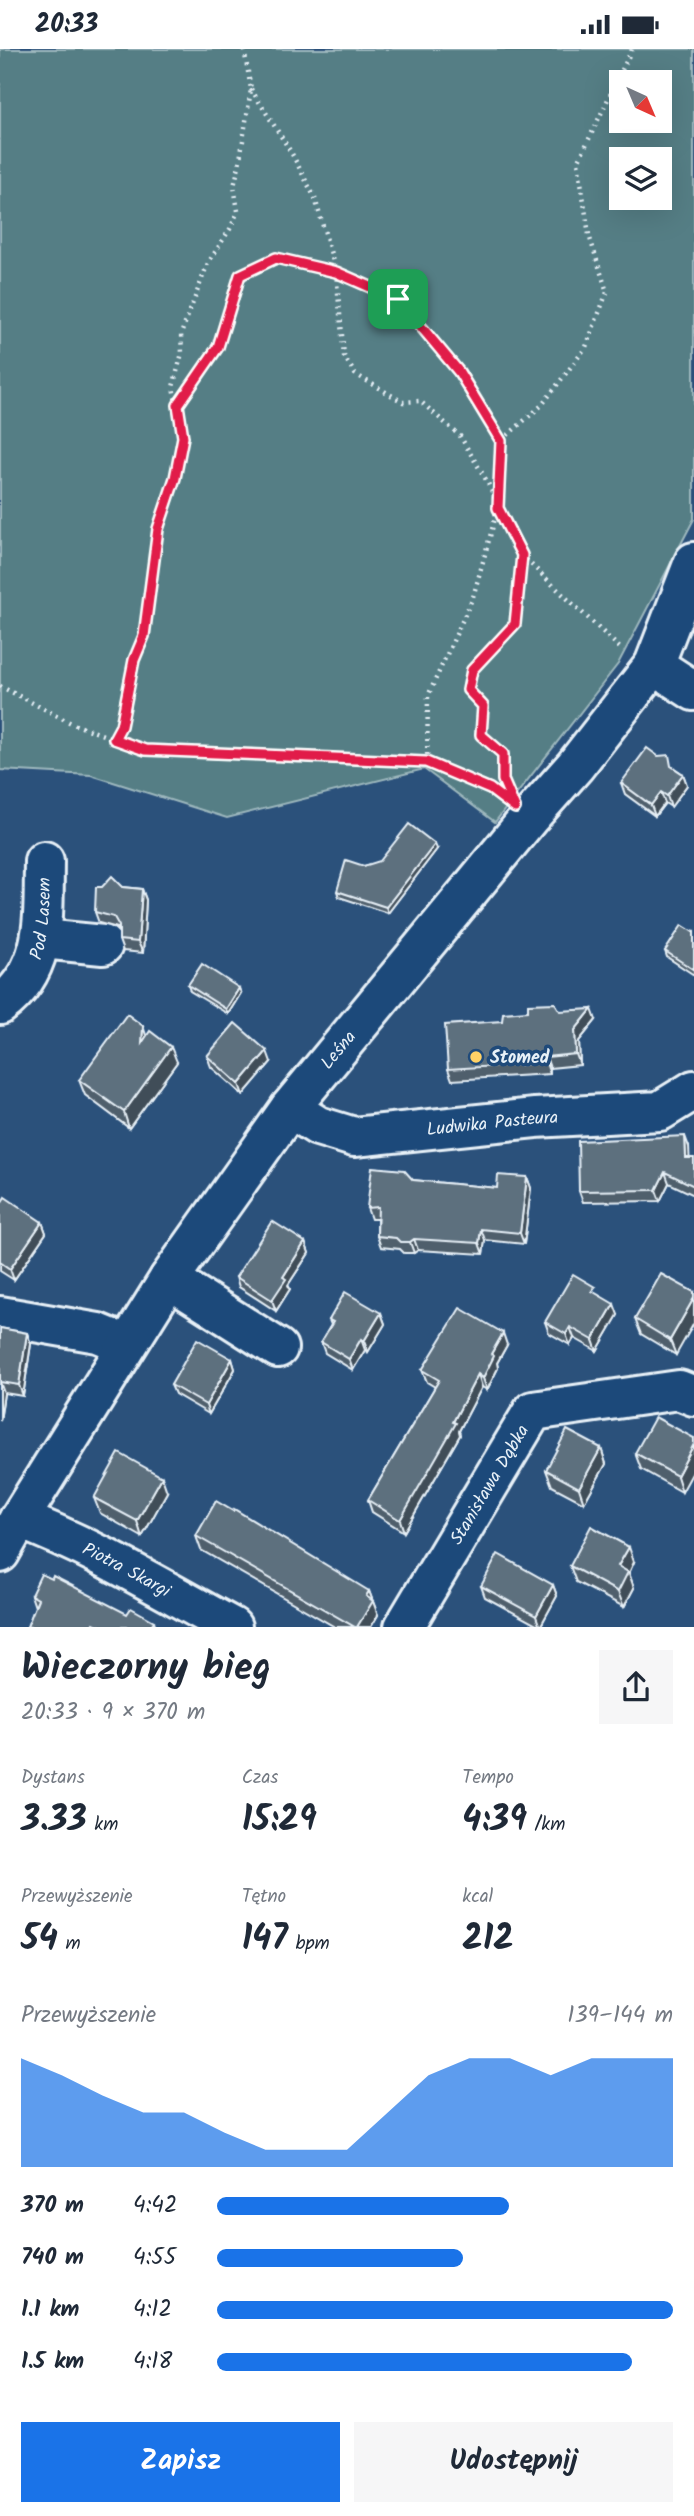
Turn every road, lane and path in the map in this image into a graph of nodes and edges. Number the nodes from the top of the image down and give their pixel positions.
1 (244, 49) edge
2 (632, 49) edge
3 (251, 89) junction
4 (336, 272) junction
5 (178, 405) junction
6 (501, 441) junction
7 (498, 508) junction
8 (522, 555) junction
9 (694, 562) edge
10 (654, 665) junction
11 (0, 686) edge
12 (694, 691) edge
13 (114, 739) junction
14 (426, 762) junction
15 (522, 813) junction
16 (44, 861) dead end
17 (42, 939) junction
18 (103, 945) dead end
19 (0, 1005) edge
20 (694, 1090) edge
21 (290, 1108) junction
22 (169, 1279) junction
23 (0, 1316) edge
24 (127, 1345) junction
25 (278, 1348) dead end
26 (694, 1396) edge
27 (19, 1519) junction
28 (0, 1553) edge
29 (232, 1627) edge
30 (404, 1627) edge

1 - 3 path
2 - 6 path
3 - 4 path
3 - 5 path
4 - 5 path
4 - 6 path
4 - 7 path
5 - 13 path
6 - 7 path
7 - 8 path
7 - 14 path
8 - 10 path
8 - 15 path
9 - 10 street, Leśna
10 - 12 street
10 - 15 street, Leśna
11 - 13 path
13 - 14 path
14 - 15 path
15 - 21 street, Leśna
16 - 17 street, Pod Lasem
17 - 18 street
17 - 19 street, Pod Lasem
20 - 21 street, Ludwika Pasteura
21 - 22 street, Leśna
22 - 24 street, Leśna
22 - 25 street
23 - 24 street
24 - 27 street, Leśna
26 - 30 street, Stanisława Dąbka
27 - 28 street, Leśna
27 - 29 street, Piotra Skargi

